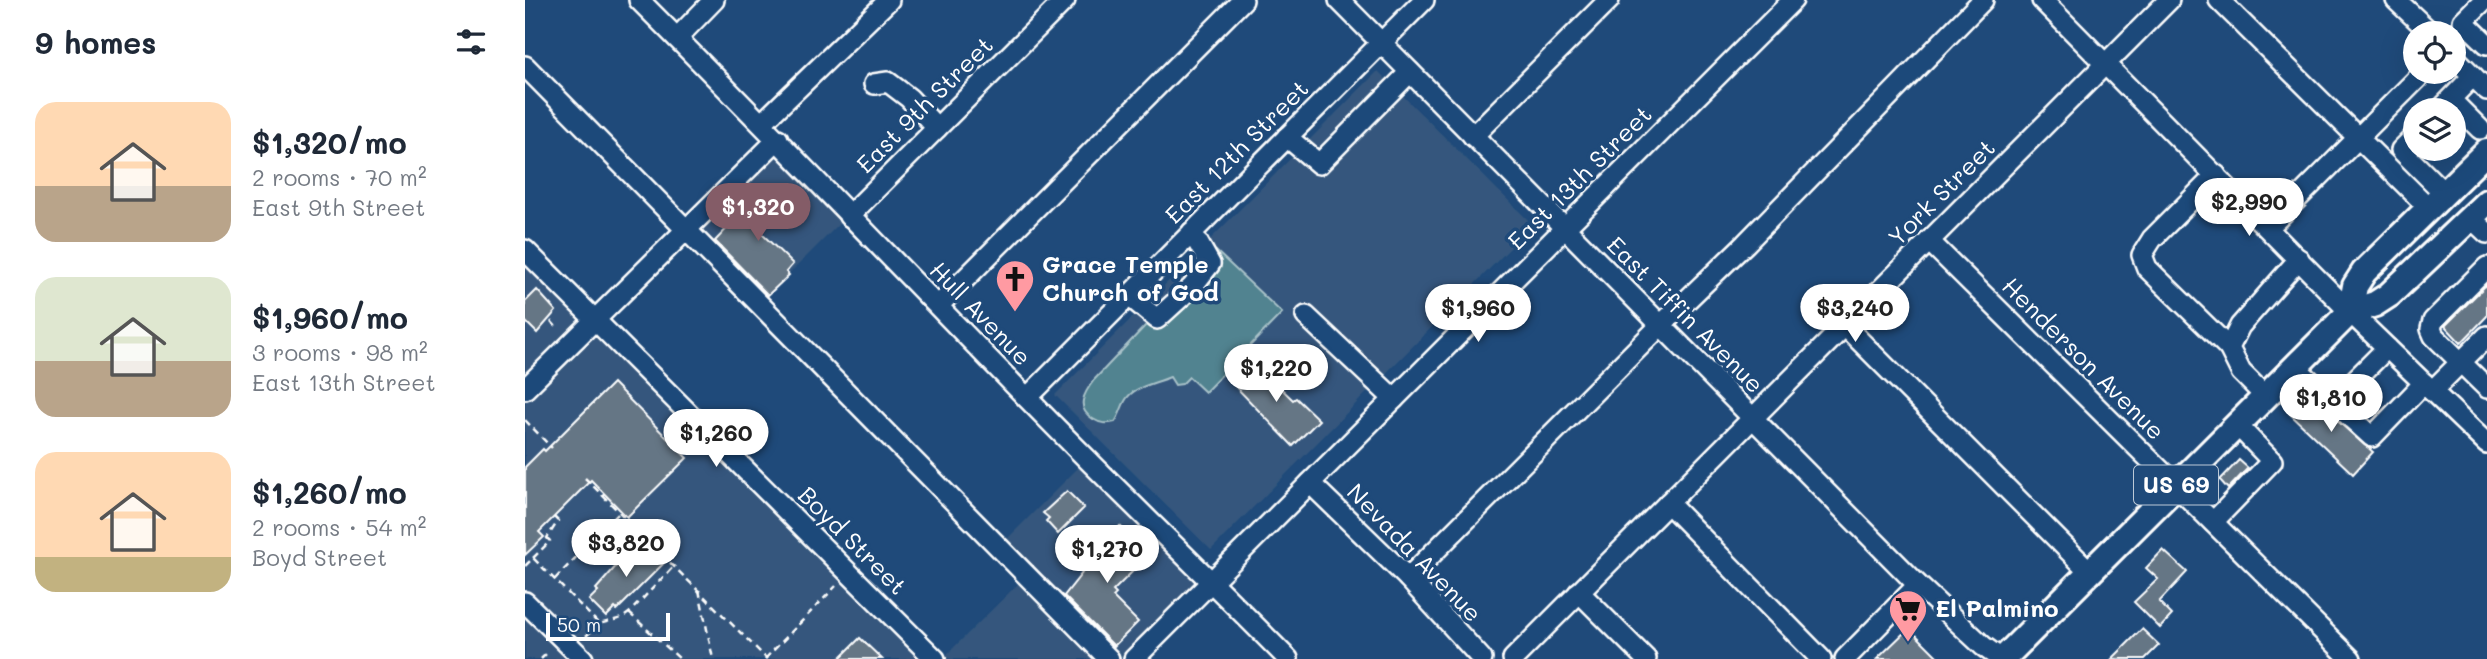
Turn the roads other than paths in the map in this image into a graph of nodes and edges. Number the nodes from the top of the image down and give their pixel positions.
1 (639, 0) edge
2 (714, 0) edge
3 (889, 0) edge
4 (1065, 0) edge
5 (1243, 0) edge
6 (1339, 0) edge
7 (1424, 0) edge
8 (1609, 0) edge
9 (1793, 0) edge
10 (1983, 0) edge
11 (2042, 0) edge
12 (2169, 0) edge
13 (2219, 0) edge
14 (2396, 0) edge
15 (2484, 0) edge
16 (2418, 21) edge
17 (677, 38) junction
18 (1380, 43) junction
19 (2487, 44) edge
20 (2106, 64) junction
21 (525, 66) edge
22 (2466, 69) edge
23 (1410, 72) junction
24 (2480, 83) edge
25 (874, 84) dead end
26 (2412, 84) edge
27 (2457, 98) edge
28 (762, 123) junction
29 (2466, 123) edge
30 (937, 128) junction
31 (1473, 136) junction
32 (1287, 137) junction
33 (2360, 137) junction
34 (778, 139) junction
35 (2484, 140) edge
36 (2409, 161) edge
37 (2216, 175) junction
38 (2437, 201) junction
39 (849, 216) junction
40 (2482, 218) edge
41 (1565, 228) junction
42 (2268, 228) junction
43 (685, 230) junction
44 (1192, 232) junction
45 (1929, 241) junction
46 (525, 250) edge
47 (2299, 259) junction
48 (2487, 267) edge
49 (1129, 296) junction
50 (939, 305) junction
51 (2350, 312) junction
52 (1306, 316) dead end
53 (594, 320) junction
54 (1661, 325) junction
55 (1845, 326) junction
56 (2487, 336) edge
57 (2229, 348) junction
58 (2388, 348) junction
59 (2460, 363) junction
60 (2295, 367) junction
61 (2428, 387) junction
62 (2487, 388) edge
63 (525, 389) edge
64 (2265, 396) junction
65 (1027, 398) junction
66 (1394, 399) junction
67 (2333, 402) junction
68 (1753, 418) junction
69 (2237, 425) junction
70 (2487, 444) edge
71 (1310, 483) junction
72 (2176, 485) junction
73 (1668, 503) junction
74 (2213, 522) junction
75 (2090, 572) junction
76 (1408, 578) junction
77 (1213, 581) junction
78 (1918, 584) junction
79 (1579, 593) junction
80 (525, 602) edge
81 (583, 659) edge
82 (935, 659) edge
83 (1109, 659) edge
84 (1134, 659) edge
85 (1288, 659) edge
86 (1482, 659) edge
87 (1513, 659) edge
88 (1646, 659) edge
89 (1821, 659) edge
90 (1845, 659) edge
91 (2002, 659) edge
92 (2351, 659) edge

1 - 17 street, Hull Avenue
2 - 17 street
3 - 28 street
4 - 30 street, East 9th Street
5 - 50 street
6 - 18 street, East Tiffin Avenue
7 - 18 street, East 12th Street
8 - 31 street
9 - 41 street, East 13th Street
10 - 54 street
11 - 20 street
12 - 20 street, York Street
13 - 33 street
14 - 16 street
15 - 19 street
17 - 28 street, Hull Avenue
18 - 23 street, East Tiffin Avenue
18 - 32 street, East 12th Street
20 - 37 street
20 - 45 street, York Street
21 - 43 street
22 - 24 street
23 - 31 street, East Tiffin Avenue
23 - 32 street
24 - 27 street
25 - 30 street
26 - 33 street
28 - 34 street, Hull Avenue
29 - 35 street
30 - 39 street, East 9th Street
31 - 41 street, East Tiffin Avenue
32 - 44 street, East 12th Street
33 - 38 street
33 - 42 street
34 - 39 street, Hull Avenue
34 - 43 street
35 - 38 main road, US 69
36 - 38 street
37 - 42 street
37 - 57 street
38 - 51 main road, US 69
39 - 50 street, Hull Avenue
40 - 51 main road, US 69
41 - 54 street, East Tiffin Avenue
41 - 66 street, East 13th Street
42 - 47 street
43 - 53 street
43 - 83 street
44 - 49 street, East 12th Street
44 - 49 street
45 - 55 street, York Street
45 - 72 street, Henderson Avenue
46 - 53 street, Boyd Street
47 - 51 street
47 - 57 street
48 - 59 street
49 - 65 street, East 12th Street
50 - 65 street, Hull Avenue
51 - 58 street
51 - 60 main road, US 69
52 - 66 street
53 - 63 street
53 - 82 street, Boyd Street
54 - 68 street, East Tiffin Avenue
54 - 76 street
55 - 68 street, York Street
55 - 75 street
56 - 59 street
57 - 64 street
58 - 61 street
58 - 67 street
59 - 61 street
59 - 62 street
60 - 64 main road, US 69
60 - 67 street
61 - 67 street
61 - 70 street
64 - 69 main road, US 69
65 - 77 street, Hull Avenue
66 - 71 street, East 13th Street
68 - 73 street, York Street
68 - 78 street, East Tiffin Avenue
69 - 72 main road, US 69
69 - 74 street
71 - 76 street, Nevada Avenue
71 - 77 street, East 13th Street
72 - 74 street, Henderson Avenue
72 - 75 main road, US 69
73 - 79 street, York Street
73 - 89 street
74 - 92 street, Henderson Avenue
75 - 91 main road, US 69
76 - 86 street, Nevada Avenue
77 - 84 street, East 13th Street
77 - 85 street, Hull Avenue
78 - 90 street
78 - 91 street, East Tiffin Avenue
79 - 87 street, York Street
79 - 88 street
80 - 81 street

